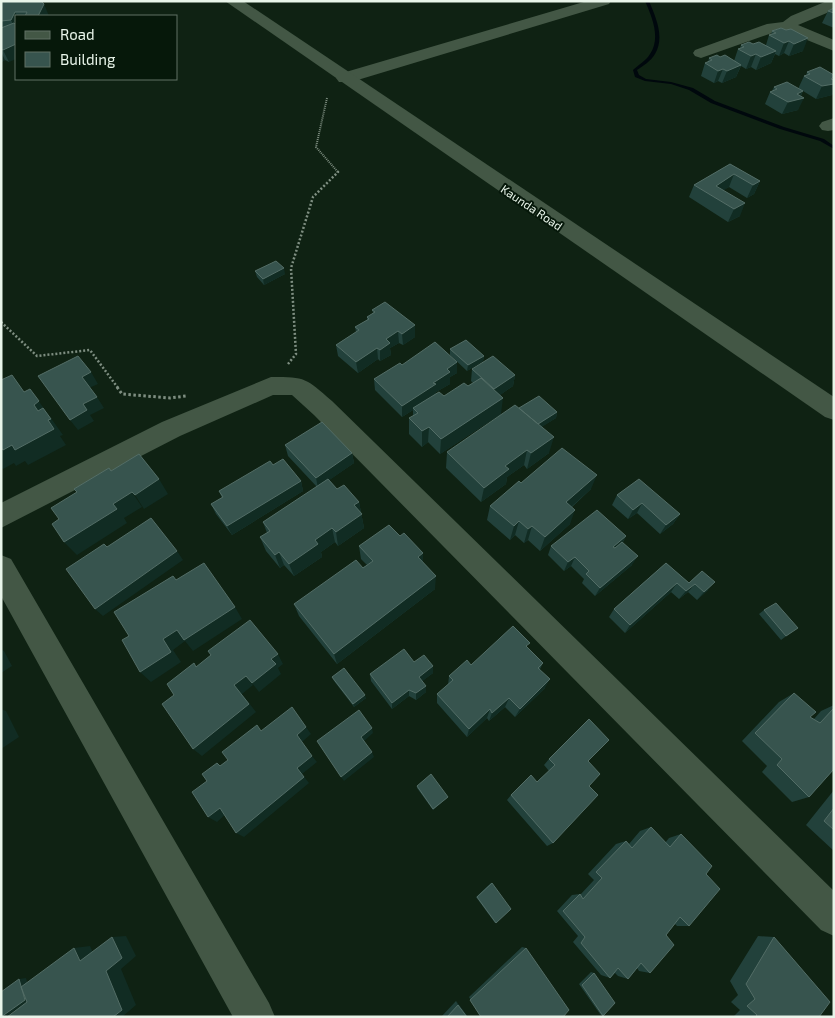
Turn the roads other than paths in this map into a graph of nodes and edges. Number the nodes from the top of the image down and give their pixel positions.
1 (232, 1) edge
2 (604, 1) edge
3 (834, 4) edge
4 (787, 26) junction
5 (834, 46) edge
6 (701, 53) dead end
7 (345, 78) junction
8 (834, 410) edge
9 (1, 516) edge
10 (1, 568) edge
11 (834, 917) edge
12 (255, 1017) edge

1 - 7 street, Kaunda Road
2 - 7 street
3 - 4 street
4 - 5 street
4 - 6 street
7 - 8 street, Kaunda Road
9 - 11 street
10 - 12 street

